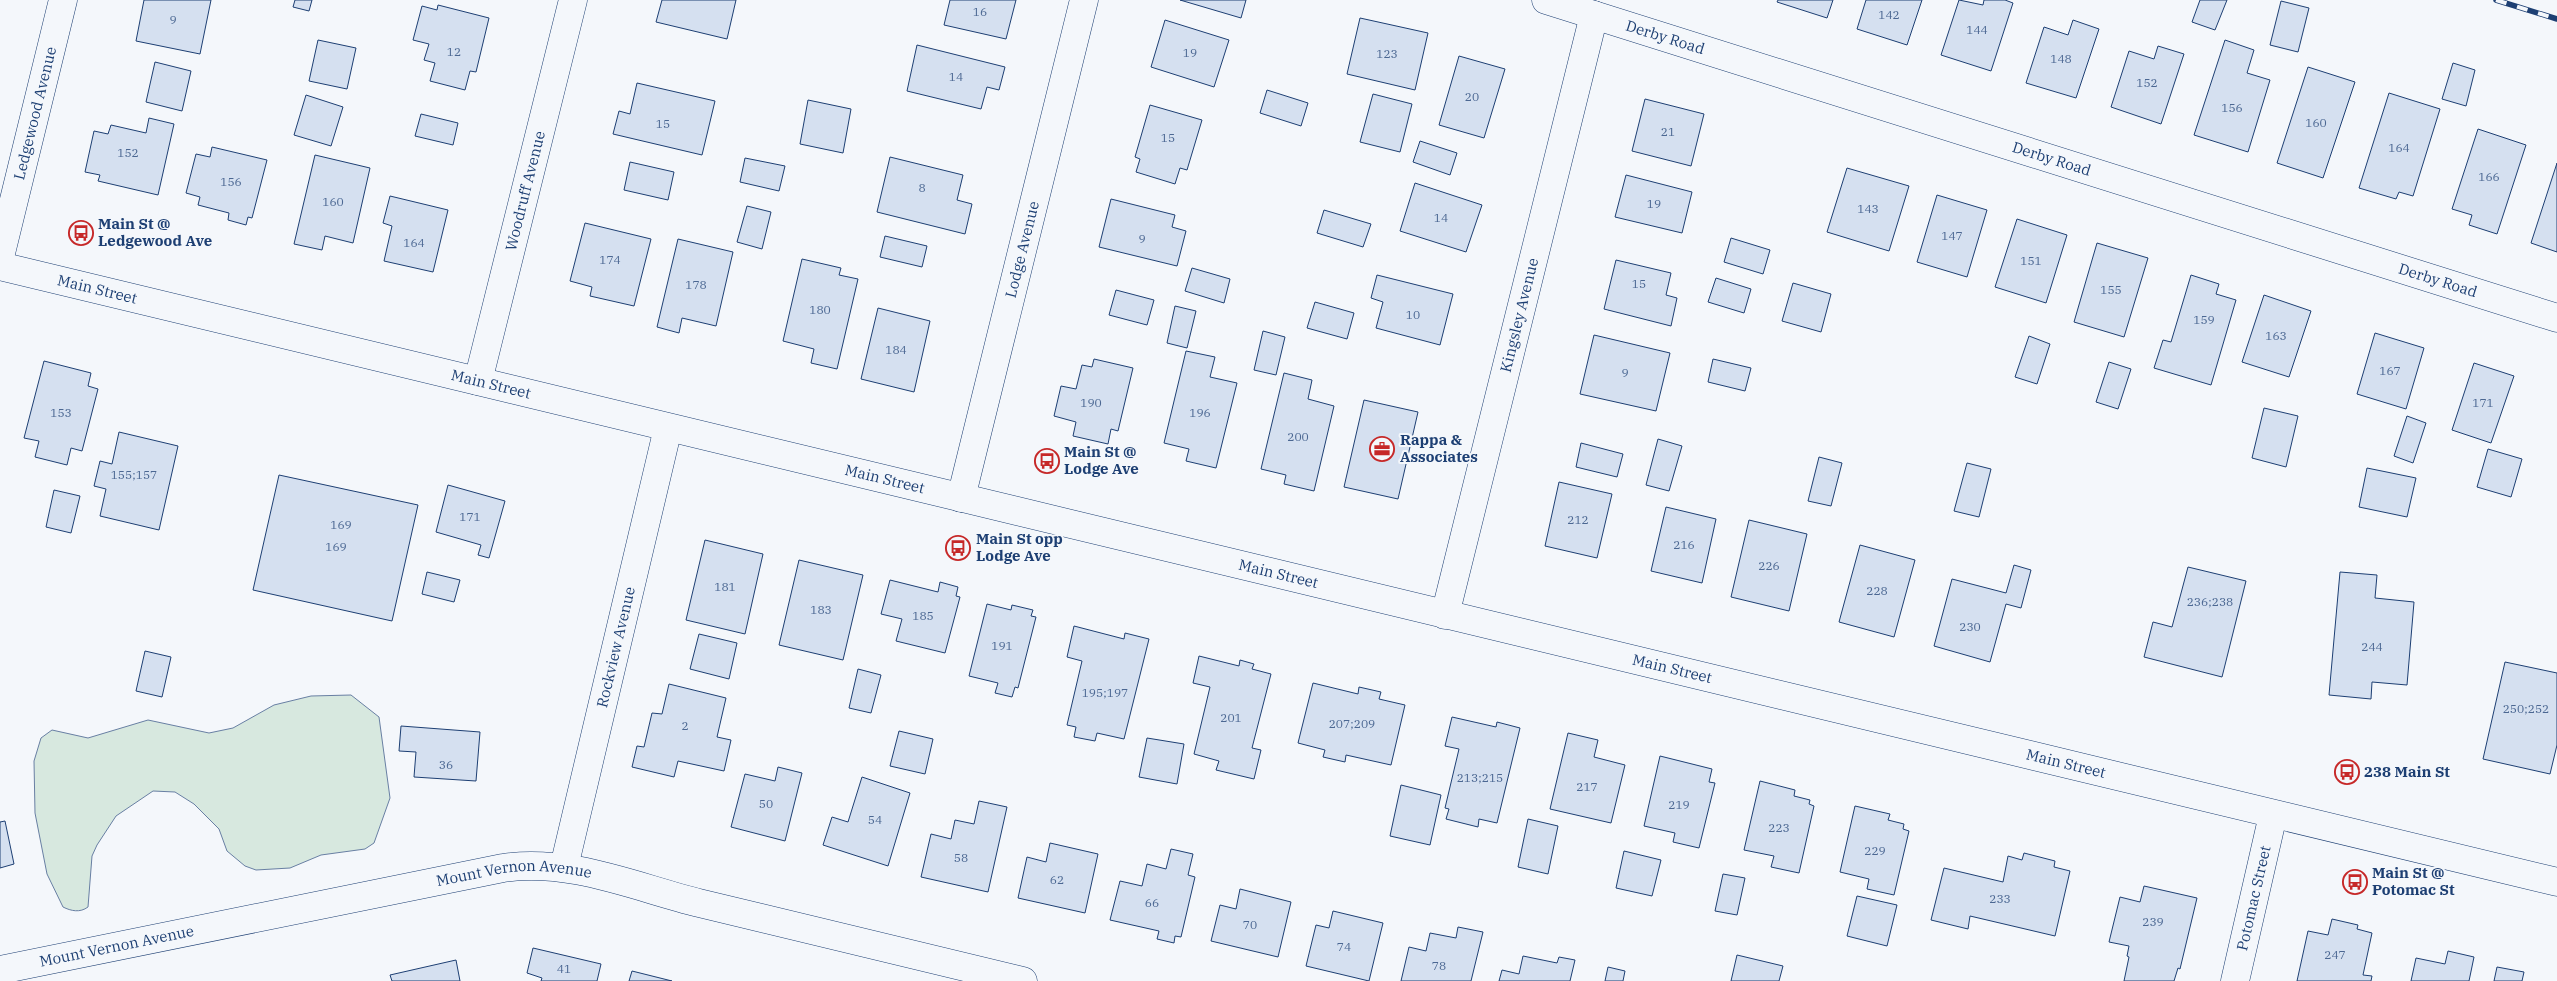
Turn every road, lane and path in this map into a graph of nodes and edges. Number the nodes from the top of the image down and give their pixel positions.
1 (63, 0) edge
2 (573, 0) edge
3 (1084, 0) edge
4 (1546, 0) edge
5 (1594, 15) junction
6 (0, 257) edge
7 (0, 266) edge
8 (2557, 318) edge
9 (478, 381) junction
10 (668, 428) junction
11 (961, 498) junction
12 (1445, 615) junction
13 (2272, 815) junction
14 (564, 867) junction
15 (2557, 882) edge
16 (0, 970) edge
17 (1023, 981) edge
18 (2235, 981) edge

1 - 6 street, Ledgewood Avenue
2 - 9 street, Woodruff Avenue
3 - 11 street, Lodge Avenue
4 - 5 street, Derby Road
5 - 8 street, Derby Road
5 - 12 street, Kingsley Avenue
7 - 9 street, Main Street
9 - 10 street, Main Street
10 - 11 street, Main Street
10 - 14 street, Rockview Avenue
11 - 12 street, Main Street
12 - 13 street, Main Street
13 - 15 street, Main Street
13 - 18 street, Potomac Street
14 - 16 street, Mount Vernon Avenue
14 - 17 street, Mount Vernon Avenue

